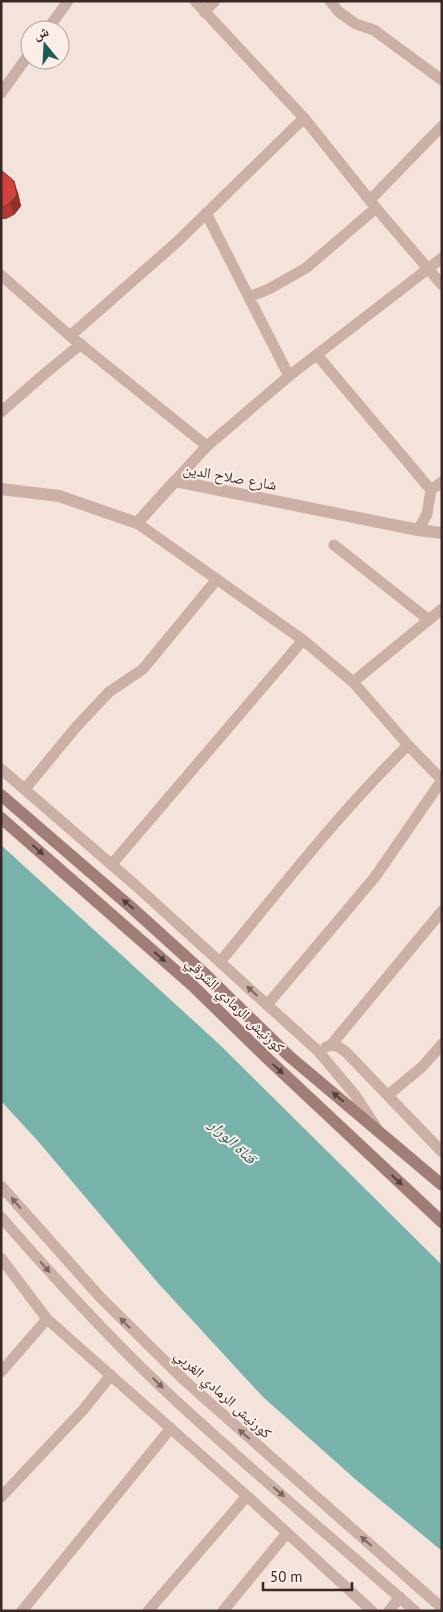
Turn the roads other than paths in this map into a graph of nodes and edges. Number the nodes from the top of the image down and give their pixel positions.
1 (68, 1) edge
2 (195, 1) edge
3 (215, 1) edge
4 (330, 1) edge
5 (204, 12) junction
6 (54, 20) edge
7 (20, 67) edge
8 (442, 80) edge
9 (1, 93) edge
10 (304, 118) junction
11 (442, 126) edge
12 (373, 204) junction
13 (206, 213) junction
14 (442, 258) edge
15 (429, 269) junction
16 (1, 275) edge
17 (442, 285) edge
18 (249, 297) junction
19 (70, 336) junction
20 (81, 344) junction
21 (317, 355) junction
22 (289, 376) junction
23 (1, 412) edge
24 (207, 446) junction
25 (176, 481) junction
26 (442, 482) edge
27 (1, 489) edge
28 (431, 490) junction
29 (137, 523) junction
30 (418, 530) junction
31 (442, 532) edge
32 (334, 545) dead end
33 (217, 579) junction
34 (442, 609) edge
35 (429, 620) junction
36 (303, 640) junction
37 (353, 682) junction
38 (408, 745) junction
39 (1, 768) edge
40 (442, 780) edge
41 (24, 789) junction
42 (1, 795) edge
43 (1, 818) edge
44 (112, 864) junction
45 (442, 911) edge
46 (220, 962) junction
47 (267, 1005) junction
48 (442, 1044) edge
49 (331, 1045) junction
50 (318, 1051) junction
51 (388, 1095) junction
52 (378, 1130) junction
53 (442, 1152) edge
54 (442, 1185) edge
55 (1, 1186) edge
56 (1, 1217) edge
57 (442, 1222) edge
58 (1, 1258) edge
59 (47, 1319) junction
60 (1, 1372) edge
61 (111, 1375) junction
62 (171, 1428) junction
63 (247, 1496) junction
64 (1, 1497) edge
65 (287, 1533) junction
66 (400, 1597) junction
67 (442, 1608) edge
68 (22, 1611) edge
69 (148, 1611) edge
70 (223, 1611) edge
71 (372, 1611) edge
72 (389, 1611) edge
73 (415, 1611) edge

1 - 6 street
2 - 5 street
3 - 5 street
4 - 8 street
5 - 10 street
7 - 9 street
10 - 12 street
10 - 13 street
11 - 12 street
12 - 15 street
12 - 18 street
13 - 18 street
13 - 19 street
14 - 15 street
15 - 17 street
15 - 21 street
16 - 19 street
18 - 22 street
19 - 20 street
20 - 23 street
20 - 24 street
21 - 22 street
21 - 28 street
22 - 24 street
24 - 25 street
25 - 29 street, شارع صلاح الدين
25 - 30 street, شارع صلاح الدين
26 - 28 street
27 - 29 street
28 - 30 street
29 - 33 street
30 - 31 street, شارع صلاح الدين
32 - 35 street
33 - 36 street
33 - 41 street
34 - 35 street
35 - 37 street
36 - 37 street
36 - 44 street
37 - 38 street
38 - 40 street
38 - 46 street
39 - 41 street
40 - 47 street
41 - 44 street
52 -> 42 main road, كورنيش الرمادي الشرقي
43 -> 57 main road, كورنيش الرمادي الشرقي
44 - 46 street
45 - 49 street
47 -> 46 street
47 - 50 street
48 - 51 street
49 - 50 street
49 - 51 street
50 - 52 street
51 - 53 street
52 - 54 main road, كورنيش الرمادي الشرقي
67 -> 55 street, كورنيش الرمادي الغربي
56 -> 66 street
58 - 59 street
59 - 60 street
59 - 61 street
61 - 62 street
61 - 64 street
62 - 63 street
62 - 68 street
63 - 65 street
63 - 69 street
65 - 70 street
65 - 71 street
66 - 72 street
66 - 73 street

